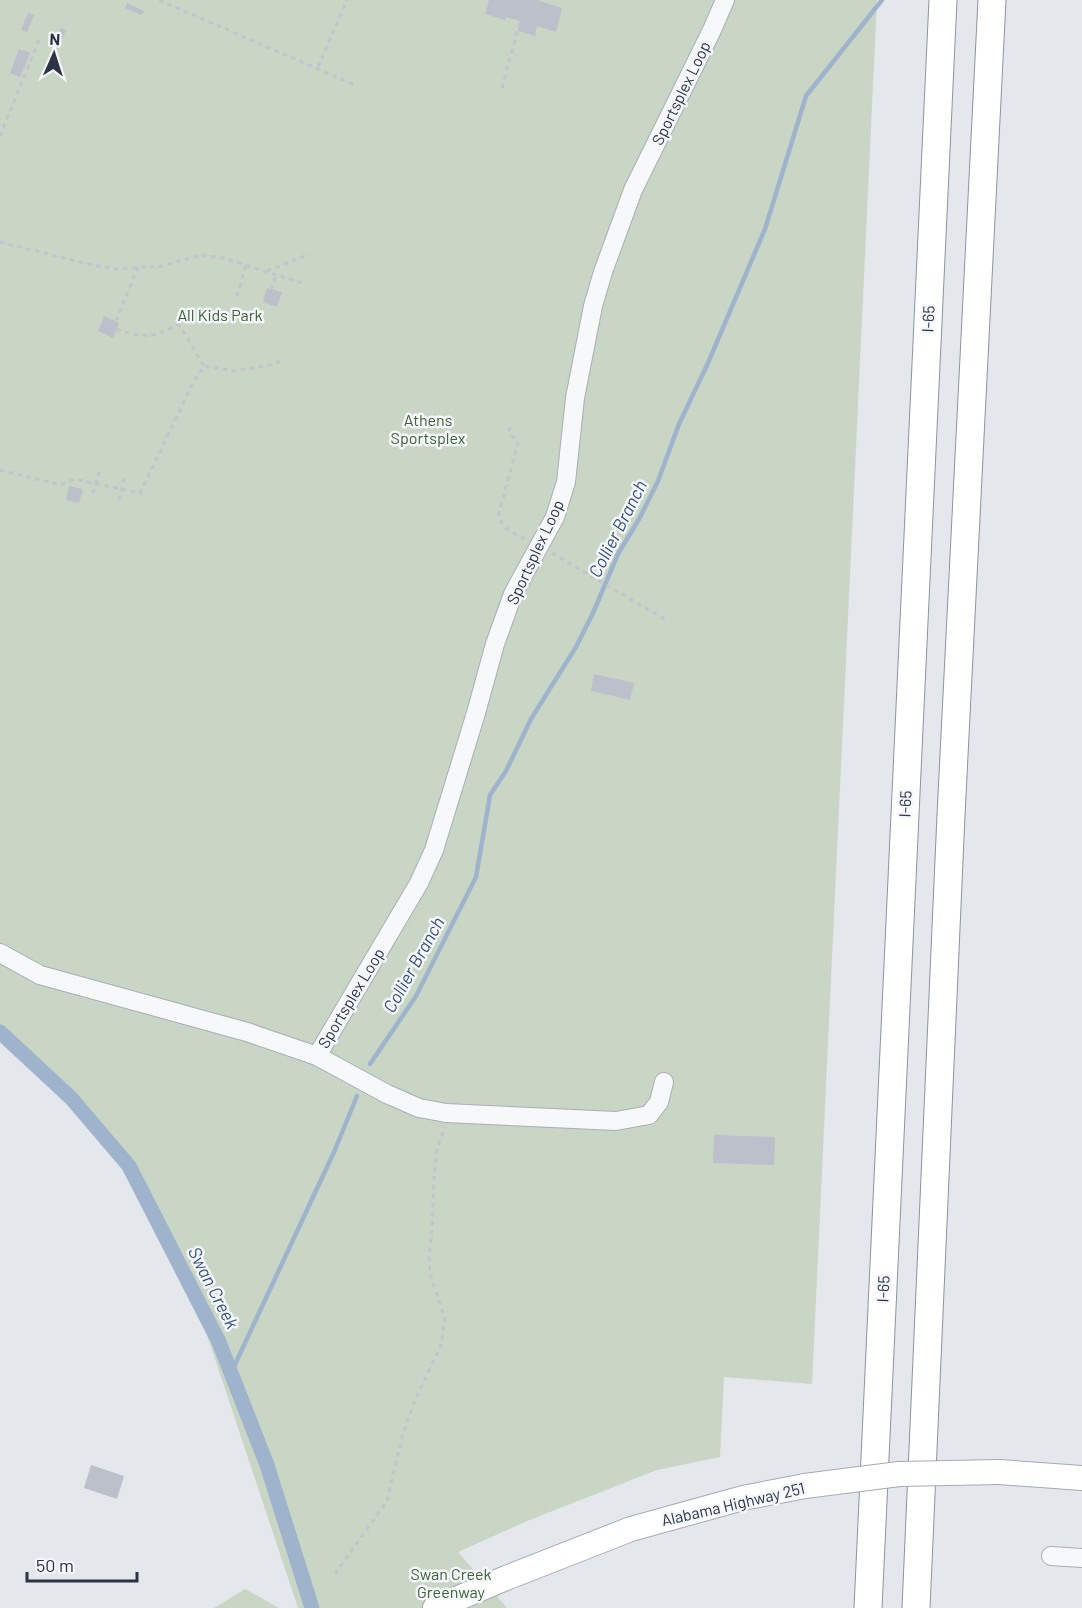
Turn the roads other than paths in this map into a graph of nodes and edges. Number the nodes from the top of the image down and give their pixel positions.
1 (725, 0) edge
2 (943, 0) edge
3 (992, 0) edge
4 (0, 953) edge
5 (317, 1056) junction
6 (664, 1082) dead end
7 (1082, 1478) edge
8 (1051, 1556) dead end
9 (1082, 1558) edge
10 (435, 1608) edge
11 (868, 1608) edge
12 (916, 1608) edge

1 - 5 street, Sportsplex Loop
2 - 11 highway, I-65
3 - 12 highway
4 - 5 street, Sportsplex Loop
5 - 6 street, Sportsplex Loop
7 - 10 main road, Alabama Highway 251, bridge
8 - 9 street

